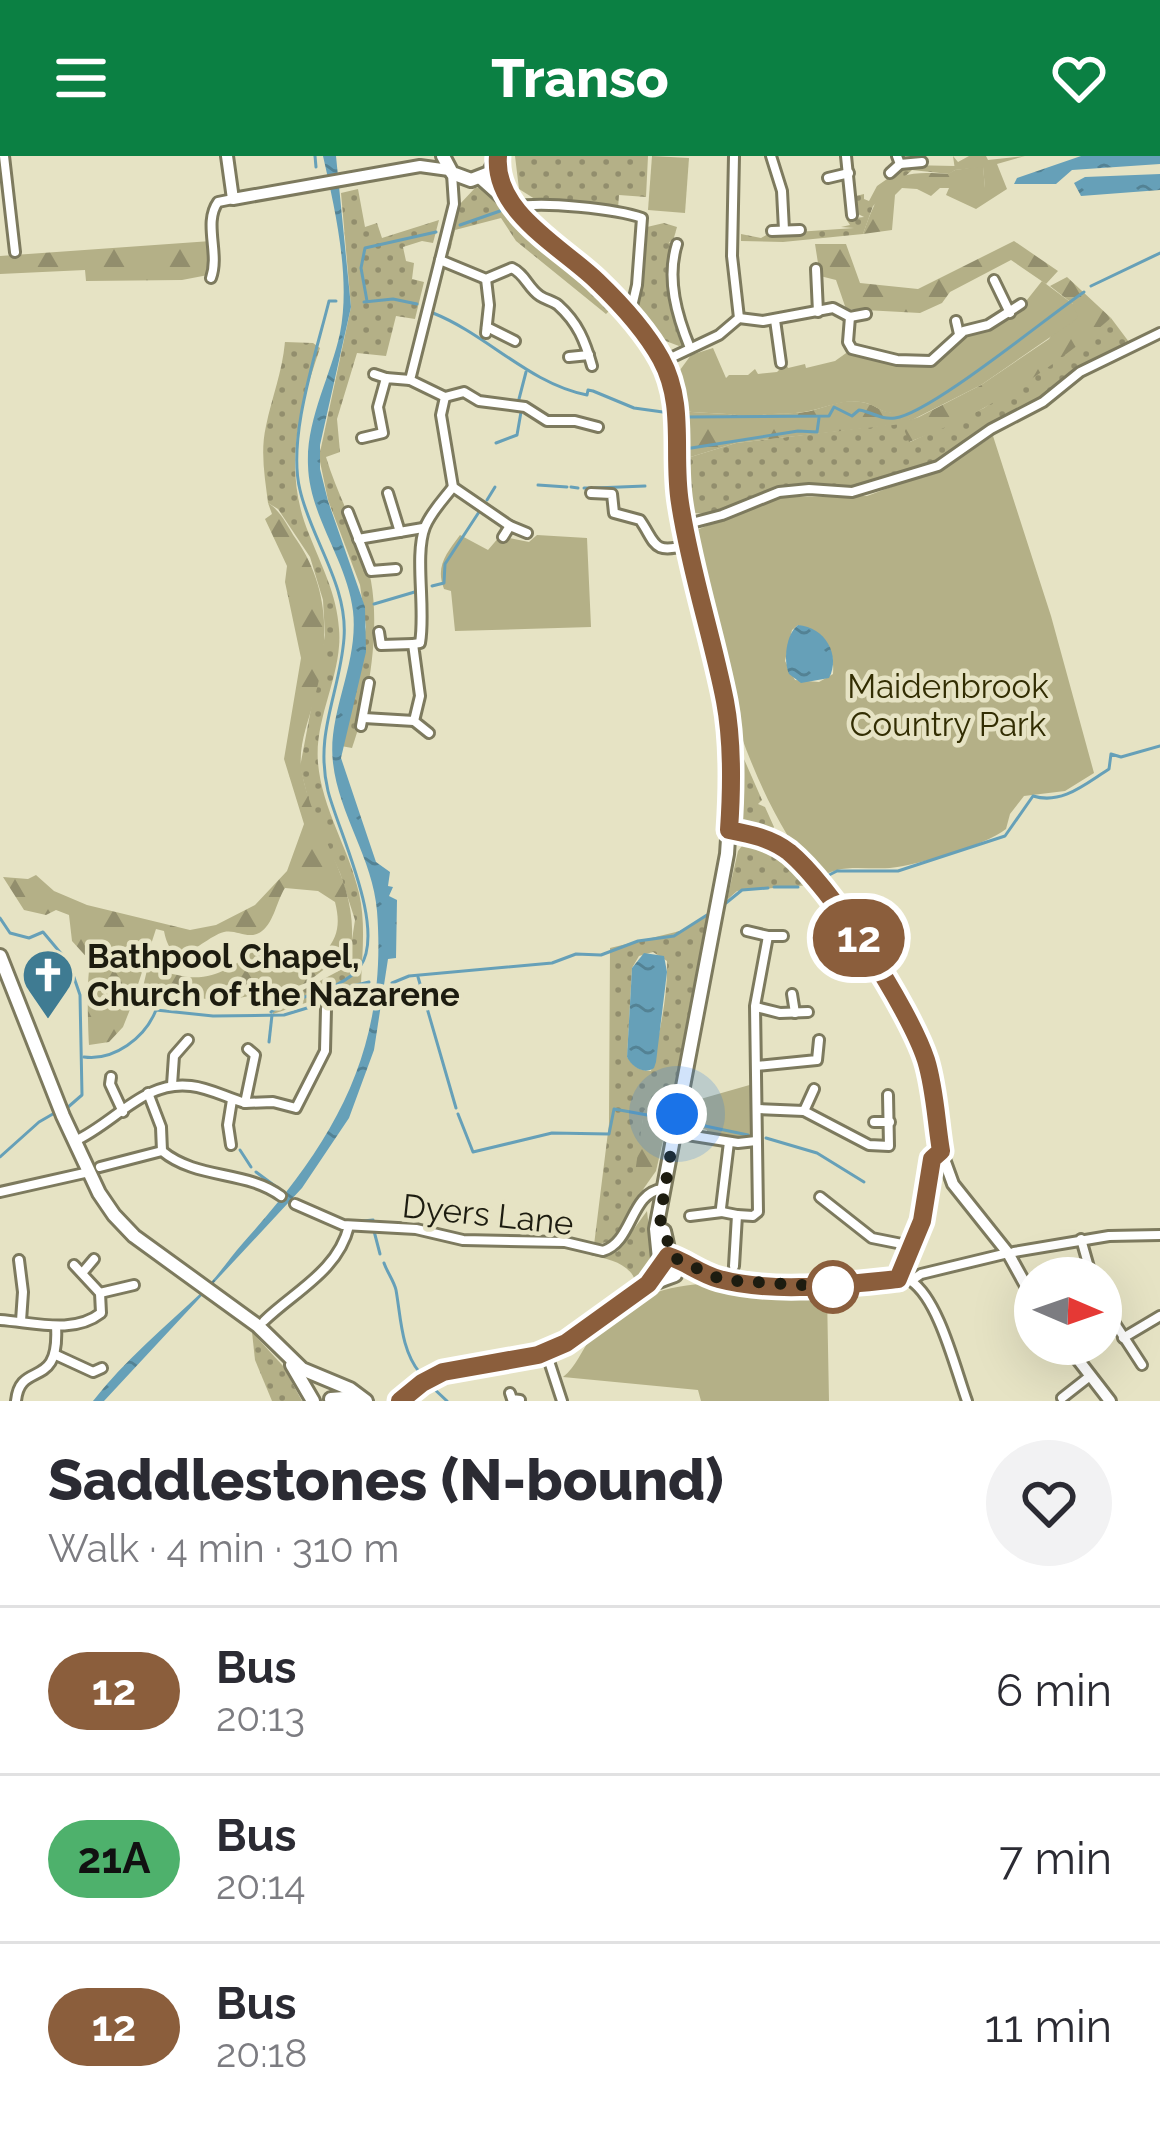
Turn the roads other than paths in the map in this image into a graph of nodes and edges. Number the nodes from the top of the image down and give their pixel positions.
1 (4, 156) edge
2 (227, 156) edge
3 (433, 156) edge
4 (442, 156) edge
5 (734, 156) edge
6 (771, 156) edge
7 (846, 156) edge
8 (498, 159) edge
9 (898, 160) edge
10 (922, 162) dead end
11 (420, 166) junction
12 (450, 172) junction
13 (849, 173) junction
14 (890, 173) dead end
15 (828, 178) dead end
16 (476, 179) junction
17 (233, 199) junction
18 (454, 204) junction
19 (514, 206) junction
20 (852, 216) dead end
21 (784, 230) junction
22 (800, 230) dead end
23 (772, 231) dead end
24 (677, 244) dead end
25 (15, 252) dead end
26 (440, 260) junction
27 (820, 276) dead end
28 (212, 278) dead end
29 (485, 280) junction
30 (994, 280) dead end
31 (1021, 304) dead end
32 (818, 312) junction
33 (1010, 313) junction
34 (866, 314) dead end
35 (629, 315) junction
36 (850, 316) junction
37 (739, 318) junction
38 (775, 320) junction
39 (956, 321) dead end
40 (1160, 333) edge
41 (959, 334) junction
42 (514, 341) dead end
43 (691, 348) junction
44 (589, 355) junction
45 (569, 356) dead end
46 (662, 362) junction
47 (781, 363) dead end
48 (592, 366) dead end
49 (374, 374) dead end
50 (386, 378) junction
51 (410, 380) junction
52 (445, 397) junction
53 (598, 427) dead end
54 (362, 438) dead end
55 (453, 487) junction
56 (388, 493) dead end
57 (591, 493) dead end
58 (348, 512) dead end
59 (684, 525) junction
60 (510, 526) junction
61 (425, 527) junction
62 (400, 532) junction
63 (527, 533) dead end
64 (503, 538) dead end
65 (358, 539) junction
66 (688, 544) junction
67 (396, 569) dead end
68 (380, 632) dead end
69 (413, 644) junction
70 (369, 683) dead end
71 (414, 721) junction
72 (429, 733) dead end
73 (729, 830) junction
74 (747, 931) dead end
75 (768, 936) junction
76 (783, 936) dead end
77 (0, 956) edge
78 (792, 994) dead end
79 (755, 1006) junction
80 (795, 1012) junction
81 (808, 1012) dead end
82 (329, 1016) dead end
83 (819, 1040) dead end
84 (182, 1042) dead end
85 (255, 1050) dead end
86 (818, 1060) junction
87 (756, 1066) junction
88 (819, 1072) dead end
89 (108, 1081) dead end
90 (172, 1085) junction
91 (814, 1089) dead end
92 (148, 1093) junction
93 (888, 1095) dead end
94 (232, 1100) junction
95 (245, 1103) junction
96 (758, 1108) junction
97 (123, 1112) junction
98 (804, 1112) junction
99 (874, 1122) dead end
100 (890, 1122) junction
101 (673, 1132) junction
102 (75, 1141) junction
103 (228, 1141) dead end
104 (756, 1141) junction
105 (729, 1142) junction
106 (163, 1151) junction
107 (941, 1151) junction
108 (94, 1169) junction
109 (662, 1189) junction
110 (0, 1192) edge
111 (280, 1196) dead end
112 (820, 1197) dead end
113 (295, 1204) dead end
114 (722, 1212) junction
115 (736, 1215) junction
116 (690, 1216) dead end
117 (349, 1226) junction
118 (1160, 1235) edge
119 (1081, 1239) junction
120 (723, 1246) dead end
121 (735, 1246) junction
122 (912, 1246) junction
123 (1008, 1253) junction
124 (1086, 1257) edge
125 (94, 1259) dead end
126 (19, 1260) dead end
127 (1014, 1264) edge
128 (74, 1265) dead end
129 (669, 1266) junction
130 (734, 1266) dead end
131 (83, 1272) junction
132 (904, 1280) junction
133 (134, 1285) dead end
134 (100, 1294) junction
135 (1160, 1316) edge
136 (0, 1320) edge
137 (21, 1321) junction
138 (264, 1321) dead end
139 (56, 1326) junction
140 (1122, 1335) edge
141 (1124, 1338) junction
142 (546, 1352) junction
143 (56, 1355) junction
144 (289, 1358) junction
145 (1083, 1365) edge
146 (1142, 1365) dead end
147 (96, 1374) dead end
148 (1091, 1375) junction
149 (326, 1380) junction
150 (1062, 1397) edge
151 (321, 1399) edge
152 (363, 1399) edge
153 (16, 1401) edge
154 (400, 1401) edge
155 (562, 1401) edge
156 (967, 1401) edge
157 (1110, 1401) edge

1 - 25 street
2 - 17 street
3 - 11 street
4 - 12 main road
5 - 37 street
6 - 21 street
7 - 13 street
8 - 16 main road
8 - 19 main road
9 - 10 street
9 - 14 street
11 - 12 street
11 - 17 street
12 - 16 main road
12 - 18 street
13 - 15 street
13 - 20 street
16 - 18 street
16 - 19 main road
17 - 28 street
18 - 26 street
19 - 35 main road
19 - 35 street
21 - 22 street
21 - 23 street
24 - 43 street
26 - 29 street
26 - 51 street
27 - 32 street
29 - 42 street
29 - 44 street
30 - 33 street
31 - 33 street
32 - 36 street
32 - 38 street
33 - 41 street
34 - 36 street
35 - 46 main road
36 - 41 street
37 - 38 street
37 - 43 street
38 - 47 street
39 - 41 street
40 - 59 street
43 - 46 street
44 - 45 street
44 - 48 street
46 - 59 main road
49 - 50 street
50 - 51 street
50 - 54 street
51 - 52 street
52 - 53 street
52 - 55 street
55 - 60 street
55 - 61 street
56 - 62 street
57 - 66 street
58 - 65 street
59 - 66 main road
60 - 63 street
60 - 64 street
61 - 62 street
61 - 69 street
62 - 65 street
65 - 67 street
66 - 73 main road
68 - 69 street
69 - 71 street
70 - 71 street
71 - 72 street
73 - 101 main road
73 - 107 street
74 - 75 street
75 - 76 street
75 - 79 street
77 - 102 main road
78 - 80 street
79 - 80 street
79 - 87 street
80 - 81 street
82 - 95 street
83 - 86 street
84 - 90 street
85 - 95 street
86 - 87 street
86 - 88 street
87 - 96 street
89 - 97 street
90 - 92 street
90 - 94 street
91 - 98 street
92 - 97 street
92 - 106 street
93 - 100 street
94 - 95 street
94 - 103 street
96 - 98 street
96 - 104 street
97 - 102 street
98 - 100 street
99 - 100 street
101 - 105 street
101 - 109 main road
102 - 108 main road
104 - 105 street
104 - 115 street
105 - 114 street
106 - 108 street
106 - 111 street
107 - 122 street
107 - 123 street
108 - 110 street
108 - 144 main road
109 - 117 street, Dyers Lane
109 - 129 main road
112 - 122 street
113 - 117 street, Dyers Lane
114 - 115 street
114 - 116 street
115 - 121 street
117 - 138 street
118 - 119 street
119 - 123 street
119 - 124 street
120 - 121 street
121 - 130 street
122 - 132 street
123 - 127 street
123 - 132 street
125 - 131 street
126 - 137 street
128 - 131 street
129 - 132 street
129 - 142 main road
131 - 134 street
132 - 156 street
133 - 134 street
134 - 139 street
135 - 141 street
136 - 137 street
137 - 139 street
139 - 143 street
140 - 141 street
141 - 146 street
142 - 154 main road
142 - 155 street
143 - 147 street
143 - 153 street
144 - 149 main road
144 - 151 main road
145 - 148 street
148 - 150 street
148 - 157 street
149 - 151 main road
149 - 151 main road
149 - 152 main road
151 - 152 main road

